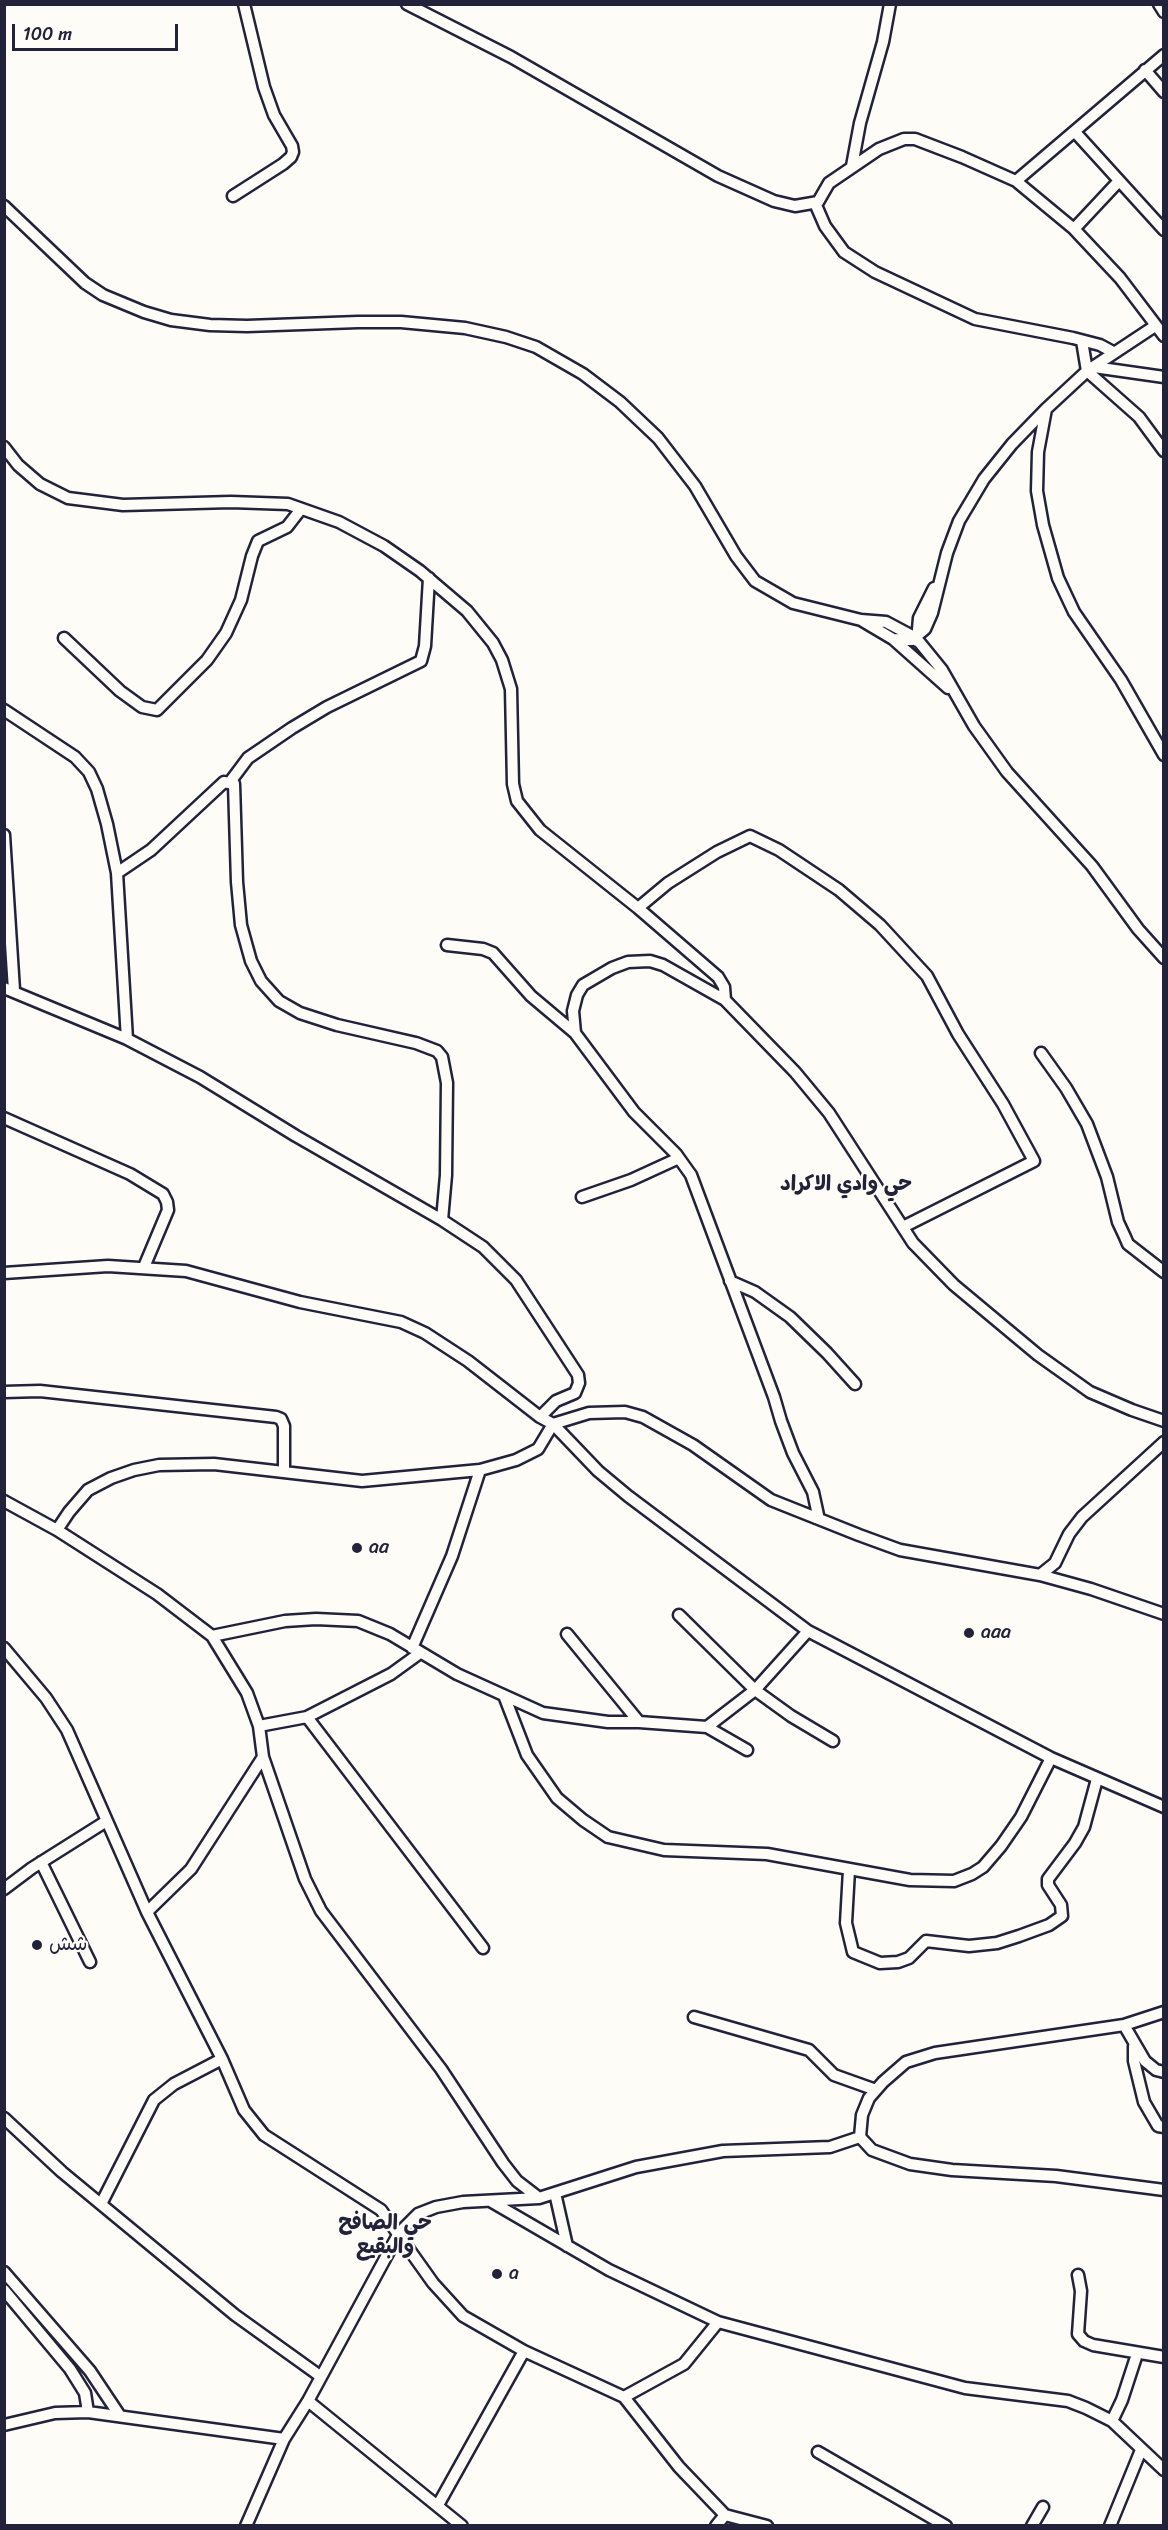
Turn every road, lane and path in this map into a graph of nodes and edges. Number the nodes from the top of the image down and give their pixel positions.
1 (244, 4) edge
2 (407, 4) edge
3 (890, 4) edge
4 (1159, 4) edge
5 (1164, 12) edge
6 (1164, 54) edge
7 (1145, 70) junction
8 (1164, 92) edge
9 (1075, 132) junction
10 (852, 166) junction
11 (1016, 181) junction
12 (1118, 182) junction
13 (232, 196) dead end
14 (815, 203) junction
15 (4, 206) edge
16 (1074, 229) junction
17 (1164, 230) edge
18 (1155, 326) junction
19 (1164, 336) edge
20 (1082, 341) junction
21 (1113, 352) junction
22 (1091, 369) junction
23 (1164, 377) edge
24 (1046, 409) junction
25 (4, 447) edge
26 (1164, 451) edge
27 (301, 509) junction
28 (429, 578) junction
29 (861, 620) junction
30 (64, 638) dead end
31 (916, 638) junction
32 (893, 639) junction
33 (921, 661) junction
34 (957, 697) junction
35 (4, 710) edge
36 (1164, 755) edge
37 (230, 782) junction
38 (4, 835) edge
39 (117, 873) junction
40 (638, 908) junction
41 (447, 945) dead end
42 (1164, 958) edge
43 (9, 989) edge
44 (726, 1000) junction
45 (575, 1033) junction
46 (127, 1039) junction
47 (1041, 1053) dead end
48 (4, 1118) edge
49 (679, 1158) junction
50 (582, 1197) dead end
51 (442, 1220) junction
52 (903, 1227) junction
53 (144, 1267) junction
54 (1164, 1272) edge
55 (4, 1273) edge
56 (730, 1281) junction
57 (855, 1384) dead end
58 (4, 1392) edge
59 (540, 1417) junction
60 (1164, 1421) edge
61 (553, 1424) junction
62 (1164, 1442) edge
63 (480, 1470) junction
64 (284, 1471) junction
65 (4, 1502) edge
66 (816, 1518) junction
67 (57, 1530) junction
68 (1041, 1575) junction
69 (1164, 1614) edge
70 (679, 1615) dead end
71 (808, 1630) junction
72 (567, 1634) dead end
73 (212, 1636) junction
74 (4, 1648) edge
75 (416, 1651) junction
76 (755, 1690) junction
77 (505, 1698) junction
78 (307, 1717) junction
79 (639, 1722) junction
80 (259, 1726) junction
81 (707, 1727) junction
82 (833, 1741) dead end
83 (747, 1750) dead end
84 (263, 1757) junction
85 (1051, 1758) junction
86 (1097, 1779) junction
87 (1164, 1807) edge
88 (105, 1822) junction
89 (41, 1862) junction
90 (849, 1870) junction
91 (4, 1889) edge
92 (147, 1912) junction
93 (483, 1948) dead end
94 (90, 1962) dead end
95 (1164, 2012) edge
96 (694, 2017) dead end
97 (1124, 2025) junction
98 (1134, 2046) junction
99 (222, 2059) junction
100 (1164, 2072) edge
101 (876, 2090) junction
102 (4, 2118) edge
103 (1164, 2127) edge
104 (860, 2137) junction
105 (1164, 2190) edge
106 (555, 2193) junction
107 (539, 2198) junction
108 (492, 2202) junction
109 (101, 2204) junction
110 (399, 2233) junction
111 (567, 2246) junction
112 (4, 2272) edge
113 (1078, 2275) dead end
114 (4, 2290) edge
115 (718, 2322) junction
116 (525, 2350) junction
117 (1137, 2354) junction
118 (1164, 2357) edge
119 (320, 2376) junction
120 (624, 2397) junction
121 (308, 2402) junction
122 (88, 2412) junction
123 (120, 2416) junction
124 (1112, 2421) junction
125 (4, 2425) edge
126 (284, 2439) junction
127 (1141, 2450) junction
128 (818, 2452) dead end
129 (1164, 2470) edge
130 (438, 2505) junction
131 (1043, 2507) dead end
132 (725, 2515) junction
133 (246, 2526) edge
134 (462, 2526) edge
135 (716, 2526) edge
136 (767, 2526) edge
137 (946, 2526) edge
138 (1032, 2526) edge
139 (1110, 2526) edge

1 - 13 street
2 - 14 street
3 - 10 street
4 - 5 street
6 - 7 street
7 - 8 street
7 - 9 street
9 - 11 street
9 - 12 street
10 - 11 street
10 - 14 street
11 - 16 street
12 - 16 street
12 - 17 street
14 - 20 street
15 - 29 street
16 - 18 street
18 - 19 street
18 - 21 street
20 - 21 street
20 - 22 street
21 - 22 street
22 - 23 street
22 - 24 street
22 - 26 street
24 - 31 street
24 - 36 street
25 - 27 street
27 - 28 street
27 - 30 street
28 - 37 street
28 - 40 street
29 - 31 street
29 - 32 street
31 - 32 street
31 - 33 street
31 - 34 street
32 - 33 street
33 - 34 street
34 - 42 street
35 - 39 street
37 - 39 street
37 - 51 street
38 - 43 street
39 - 46 street
40 - 44 street
40 - 52 street
41 - 45 street
43 - 46 street
44 - 45 street
44 - 52 street
45 - 49 street
46 - 51 street
47 - 54 street
48 - 53 street
49 - 50 street
49 - 56 street
51 - 59 street
52 - 60 street
53 - 55 street
53 - 59 street
56 - 57 street
56 - 66 street
58 - 64 street
59 - 61 street
61 - 63 street
61 - 66 street
61 - 71 street
62 - 68 street
63 - 64 street
63 - 75 street
64 - 67 street
65 - 67 street
66 - 68 street
67 - 73 street
68 - 69 street
70 - 76 street
71 - 76 street
71 - 85 street
72 - 79 street
73 - 75 street
73 - 80 street
74 - 88 street
75 - 77 street
75 - 78 street
76 - 81 street
76 - 82 street
77 - 79 street
77 - 90 street
78 - 80 street
78 - 93 street
79 - 81 street
80 - 84 street
81 - 83 street
84 - 92 street
84 - 107 street
85 - 86 street
85 - 90 street
86 - 87 street
86 - 90 street
88 - 89 street
88 - 92 street
89 - 91 street
89 - 94 street
92 - 99 street
95 - 97 street
96 - 101 street
97 - 98 street
97 - 101 street
98 - 100 street
98 - 103 street
99 - 109 street
99 - 110 street
101 - 104 street
102 - 109 street
104 - 105 street
104 - 106 street
106 - 107 street
106 - 111 street
107 - 108 street
108 - 110 street
108 - 111 street
109 - 119 street
110 - 116 street
110 - 119 street
111 - 115 street
112 - 123 street
113 - 117 street
114 - 122 street
115 - 120 street
115 - 124 street
116 - 120 street
116 - 130 street
117 - 118 street
117 - 124 street
119 - 121 street
120 - 132 street
121 - 126 street
121 - 130 street
122 - 123 street
122 - 125 street
123 - 126 street
124 - 127 street
126 - 133 street
127 - 129 street
127 - 139 street
128 - 137 street
130 - 134 street
131 - 138 street
132 - 135 street
132 - 136 street

